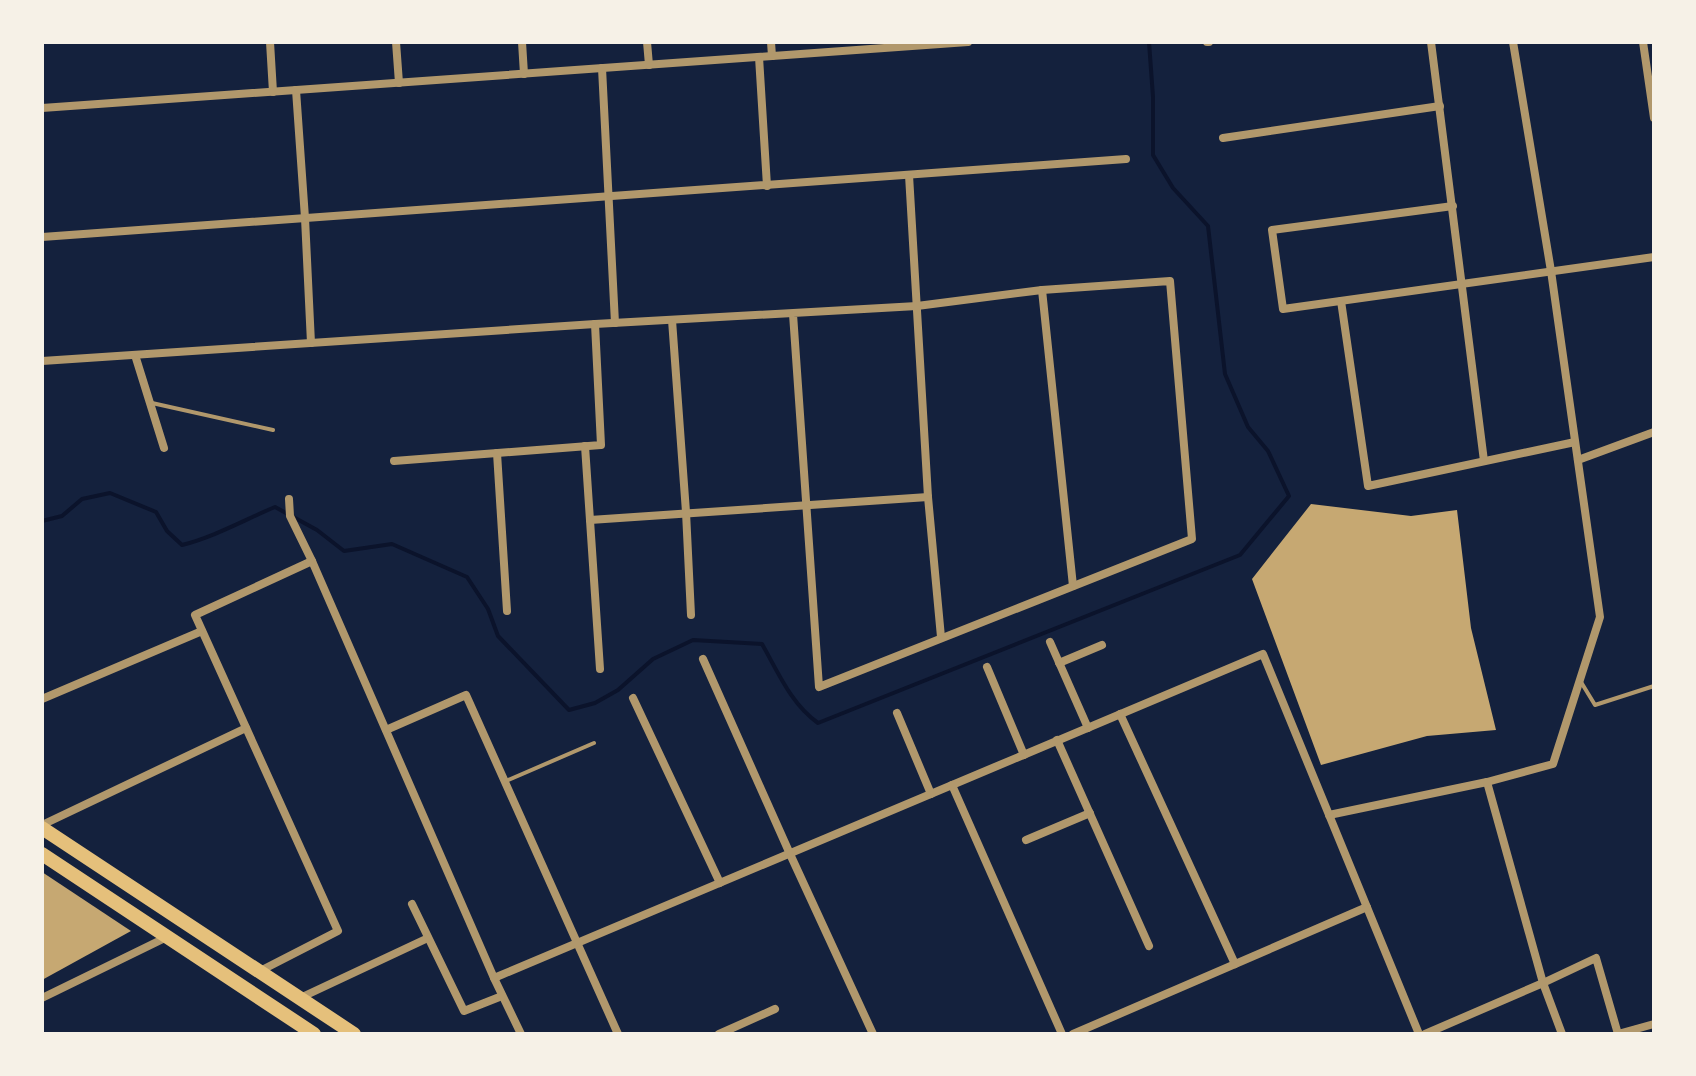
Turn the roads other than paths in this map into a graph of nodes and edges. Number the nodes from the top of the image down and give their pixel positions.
1 (270, 42) edge
2 (396, 42) edge
3 (522, 42) edge
4 (647, 42) edge
5 (771, 42) edge
6 (968, 42) edge
7 (1431, 42) edge
8 (1513, 42) edge
9 (1643, 42) edge
10 (898, 44) edge
11 (772, 56) junction
12 (759, 57) junction
13 (649, 65) junction
14 (602, 68) junction
15 (524, 74) junction
16 (399, 83) junction
17 (296, 90) junction
18 (273, 92) junction
19 (1440, 106) junction
20 (42, 108) edge
21 (1654, 118) edge
22 (1223, 138) dead end
23 (1126, 159) dead end
24 (909, 175) junction
25 (767, 186) junction
26 (609, 197) junction
27 (1453, 206) junction
28 (305, 218) junction
29 (42, 237) edge
30 (1654, 257) edge
31 (1551, 271) junction
32 (1463, 284) junction
33 (1042, 290) junction
34 (1341, 301) junction
35 (917, 306) junction
36 (793, 314) junction
37 (672, 320) junction
38 (615, 323) junction
39 (595, 324) junction
40 (311, 343) junction
41 (135, 355) junction
42 (42, 361) edge
43 (150, 402) junction
44 (273, 430) dead end
45 (1654, 432) edge
46 (1575, 442) junction
47 (585, 446) junction
48 (164, 448) dead end
49 (497, 453) junction
50 (1578, 460) junction
51 (394, 461) dead end
52 (1484, 461) junction
53 (928, 497) junction
54 (289, 499) dead end
55 (806, 505) junction
56 (686, 512) junction
57 (590, 520) junction
58 (312, 561) junction
59 (1073, 586) junction
60 (507, 611) dead end
61 (691, 615) dead end
62 (202, 631) junction
63 (941, 637) junction
64 (1050, 642) dead end
65 (1102, 645) dead end
66 (703, 659) dead end
67 (1059, 663) junction
68 (987, 667) dead end
69 (600, 669) dead end
70 (1580, 680) junction
71 (1654, 686) edge
72 (633, 698) dead end
73 (42, 699) edge
74 (897, 713) dead end
75 (1120, 714) junction
76 (246, 728) junction
77 (1088, 728) junction
78 (386, 730) junction
79 (1057, 740) junction
80 (594, 743) dead end
81 (1024, 755) junction
82 (504, 782) junction
83 (1487, 782) junction
84 (952, 785) junction
85 (931, 794) junction
86 (1090, 813) junction
87 (1329, 815) junction
88 (42, 826) edge
89 (1026, 840) dead end
90 (42, 854) edge
91 (790, 854) junction
92 (720, 883) junction
93 (412, 904) dead end
94 (1367, 907) junction
95 (167, 937) junction
96 (428, 938) junction
97 (577, 943) junction
98 (1149, 946) dead end
99 (1235, 964) junction
100 (260, 971) junction
101 (494, 978) junction
102 (1543, 983) junction
103 (502, 996) junction
104 (42, 998) edge
105 (301, 999) junction
106 (775, 1009) dead end
107 (288, 1017) junction
108 (1654, 1024) edge
109 (1449, 1030) edge
110 (1634, 1032) edge
111 (314, 1034) edge
112 (354, 1034) edge
113 (521, 1034) edge
114 (618, 1034) edge
115 (719, 1034) edge
116 (873, 1034) edge
117 (1062, 1034) edge
118 (1073, 1034) edge
119 (1422, 1034) edge
120 (1562, 1034) edge

1 - 18 street
2 - 16 street
3 - 15 street
4 - 13 street
5 - 11 street
6 - 10 street
7 - 19 street
8 - 31 street
9 - 21 street
10 - 11 street
11 - 12 street
12 - 13 street
12 - 25 street
13 - 14 street
14 - 15 street
14 - 26 street
15 - 16 street
16 - 17 street
17 - 18 street
17 - 28 street
18 - 20 street
19 - 22 street
19 - 27 street
23 - 24 street
24 - 25 street
24 - 35 street
25 - 26 street
26 - 28 street
26 - 38 street
27 - 32 street
27 - 34 street
28 - 29 street
28 - 40 street
30 - 31 street
31 - 32 street
31 - 46 street
32 - 34 street
32 - 52 street
33 - 35 street
33 - 59 street
33 - 59 street
34 - 52 street
35 - 36 street
35 - 53 street
36 - 37 street
36 - 55 street
37 - 38 street
37 - 56 street
38 - 39 street
39 - 40 street
39 - 47 street
40 - 41 street
41 - 42 street
41 - 43 street
43 - 44 lane
43 - 48 street
45 - 50 street
46 - 50 street
46 - 52 street
47 - 49 street
47 - 57 street
49 - 51 street
49 - 60 street
50 - 70 street
53 - 55 street
53 - 63 street
54 - 58 street
55 - 56 street
55 - 63 street
56 - 57 street
56 - 61 street
57 - 69 street
58 - 62 street
58 - 78 street
59 - 63 street
62 - 73 street
62 - 76 street
64 - 67 street
65 - 67 street
66 - 91 street
67 - 77 street
68 - 81 street
70 - 71 lane
70 - 83 street
72 - 92 street
74 - 85 street
75 - 77 street
75 - 87 street
75 - 99 street
76 - 88 street
76 - 100 street
77 - 79 street
78 - 82 street
78 - 101 street
79 - 81 street
79 - 86 street
80 - 82 lane
81 - 84 street
82 - 97 street
83 - 87 street
83 - 102 street
84 - 85 street
84 - 117 street
85 - 91 street
86 - 89 street
86 - 98 street
87 - 94 street
88 - 100 main road
90 - 95 main road
91 - 92 street
91 - 116 street
92 - 97 street
93 - 96 street
94 - 99 street
94 - 119 street
95 - 104 street
95 - 107 main road
96 - 103 street
96 - 105 street
97 - 101 street
97 - 114 street
99 - 118 street
100 - 105 main road
101 - 103 street
102 - 109 street
102 - 110 street
102 - 120 street
103 - 113 street
105 - 107 main road
105 - 112 main road
106 - 115 street
107 - 111 main road
108 - 110 street
109 - 119 street

